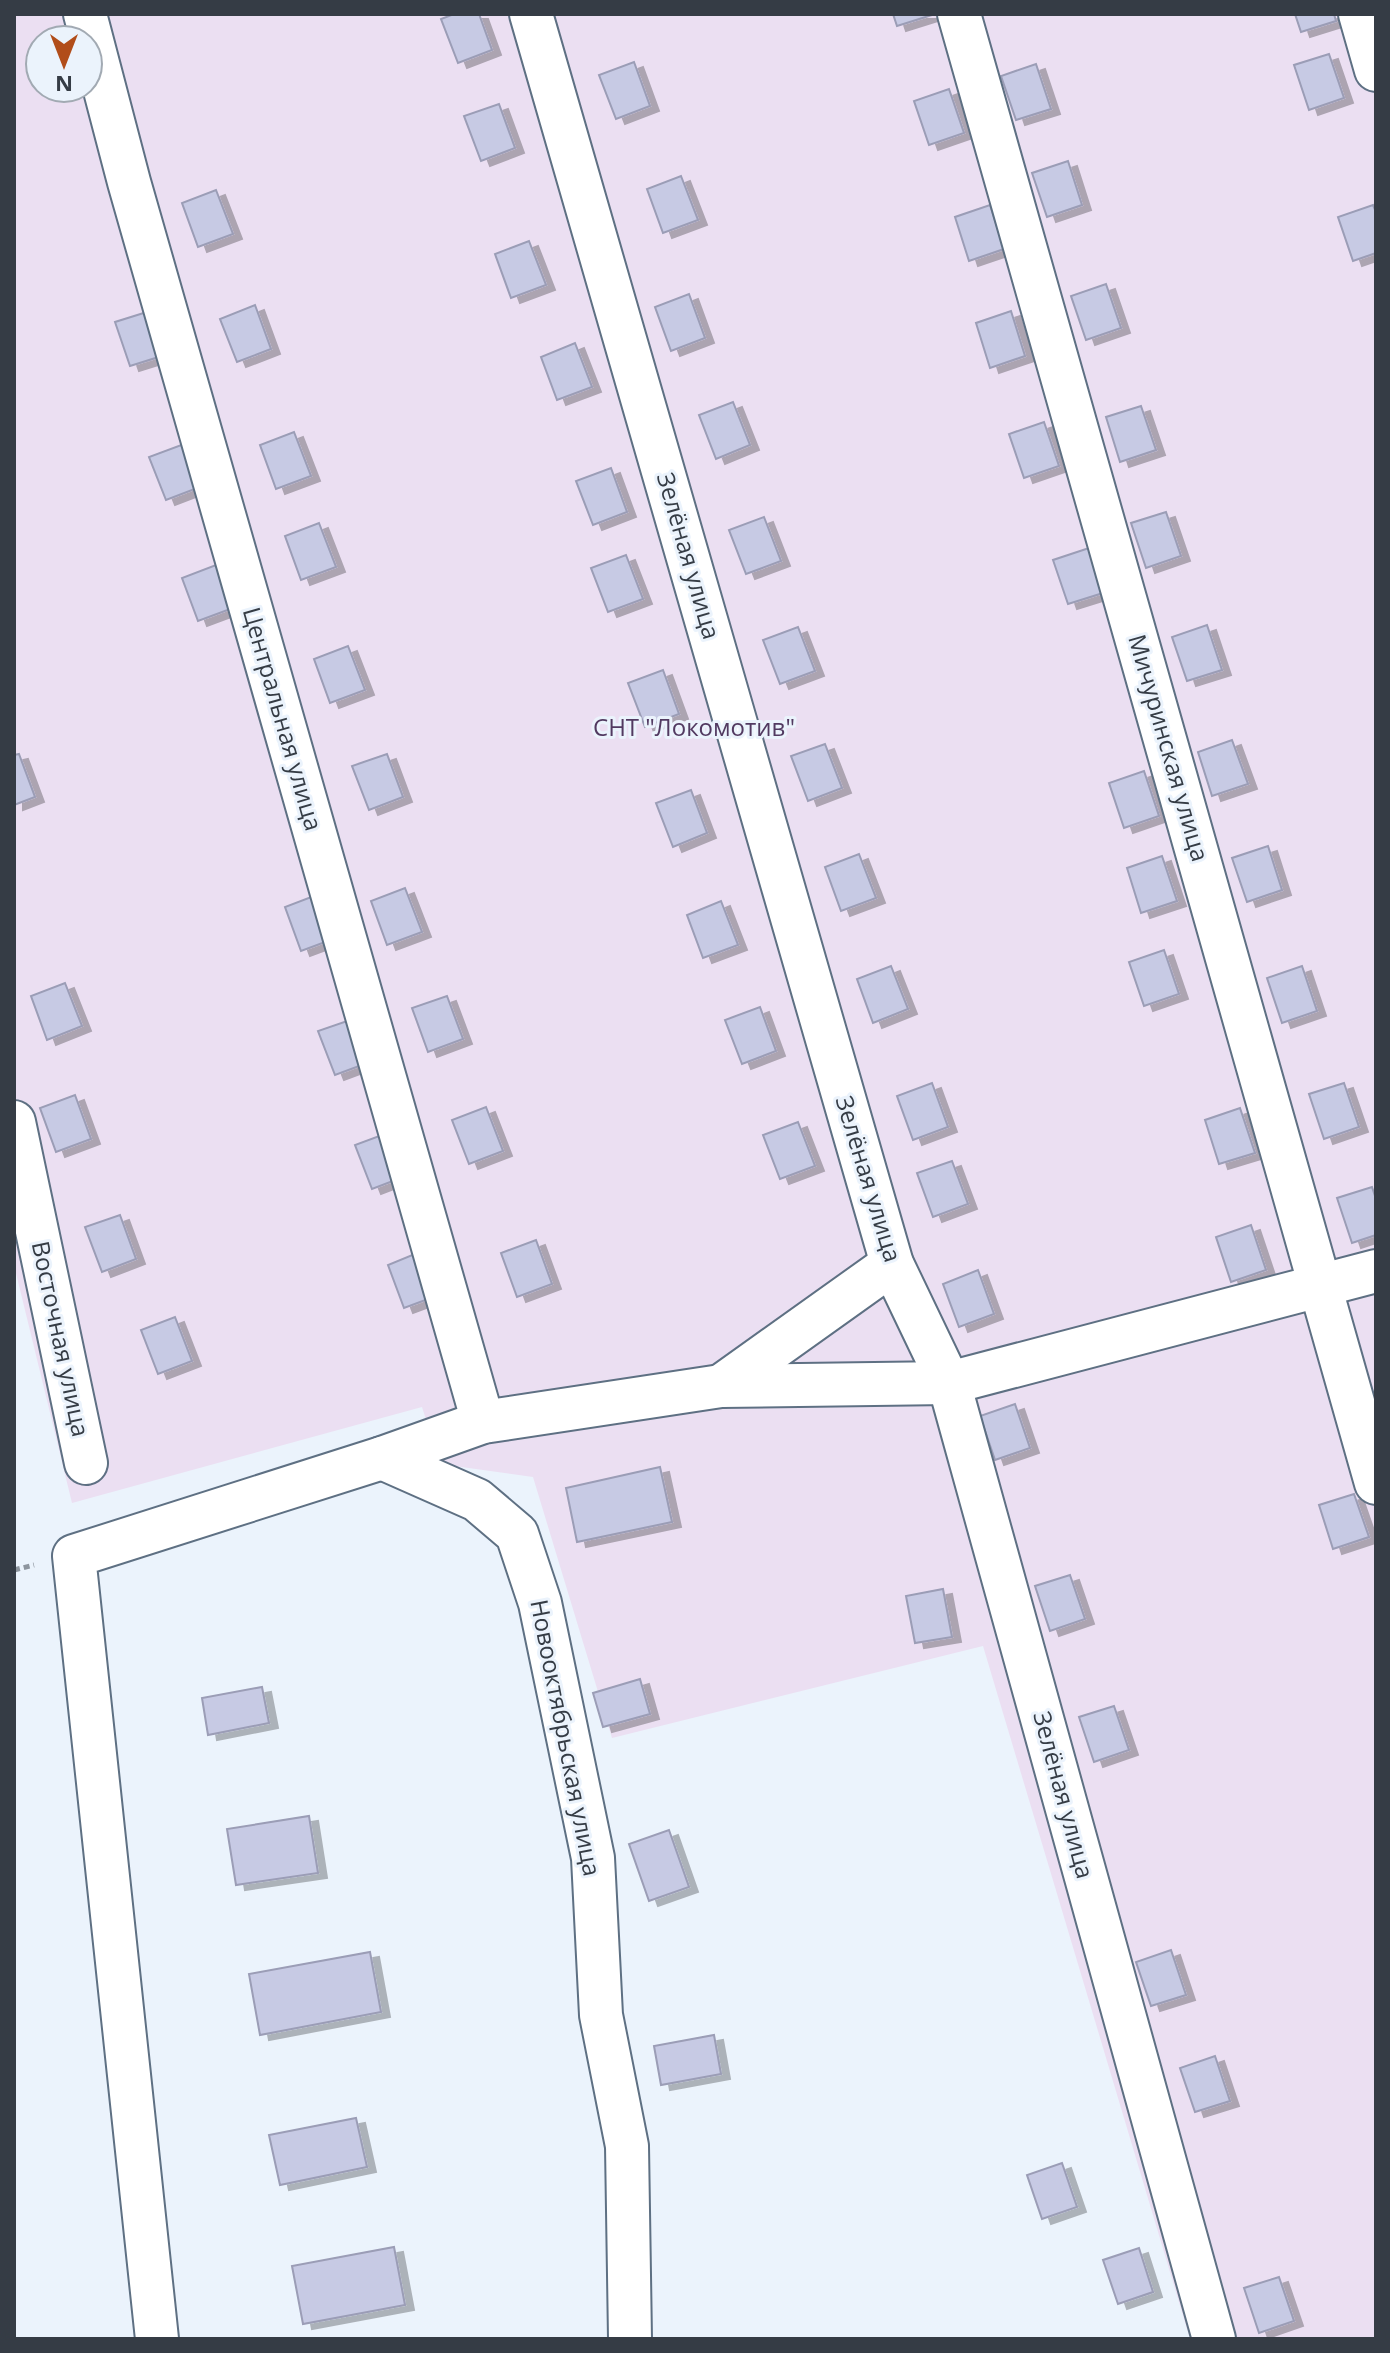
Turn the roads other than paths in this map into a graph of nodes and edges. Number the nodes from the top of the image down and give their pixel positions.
1 (85, 14) edge
2 (531, 14) edge
3 (959, 14) edge
4 (1360, 14) edge
5 (1376, 70) edge
6 (14, 1122) edge
7 (892, 1264) junction
8 (1376, 1271) edge
9 (1321, 1287) junction
10 (949, 1383) junction
11 (721, 1386) junction
12 (483, 1422) junction
13 (382, 1458) junction
14 (86, 1463) dead end
15 (1376, 1483) edge
16 (157, 2339) edge
17 (630, 2339) edge
18 (1214, 2339) edge

1 - 12 street, Центральная улица
2 - 7 street, Зелёная улица
3 - 9 street, Мичуринская улица
4 - 5 street
6 - 14 street, Восточная улица
7 - 10 street, Зелёная улица
7 - 11 street
8 - 9 street
9 - 10 street
9 - 15 street, Мичуринская улица
10 - 11 street
10 - 18 street, Зелёная улица
11 - 12 street
12 - 13 street
13 - 16 street
13 - 17 street, Новооктябрьская улица

